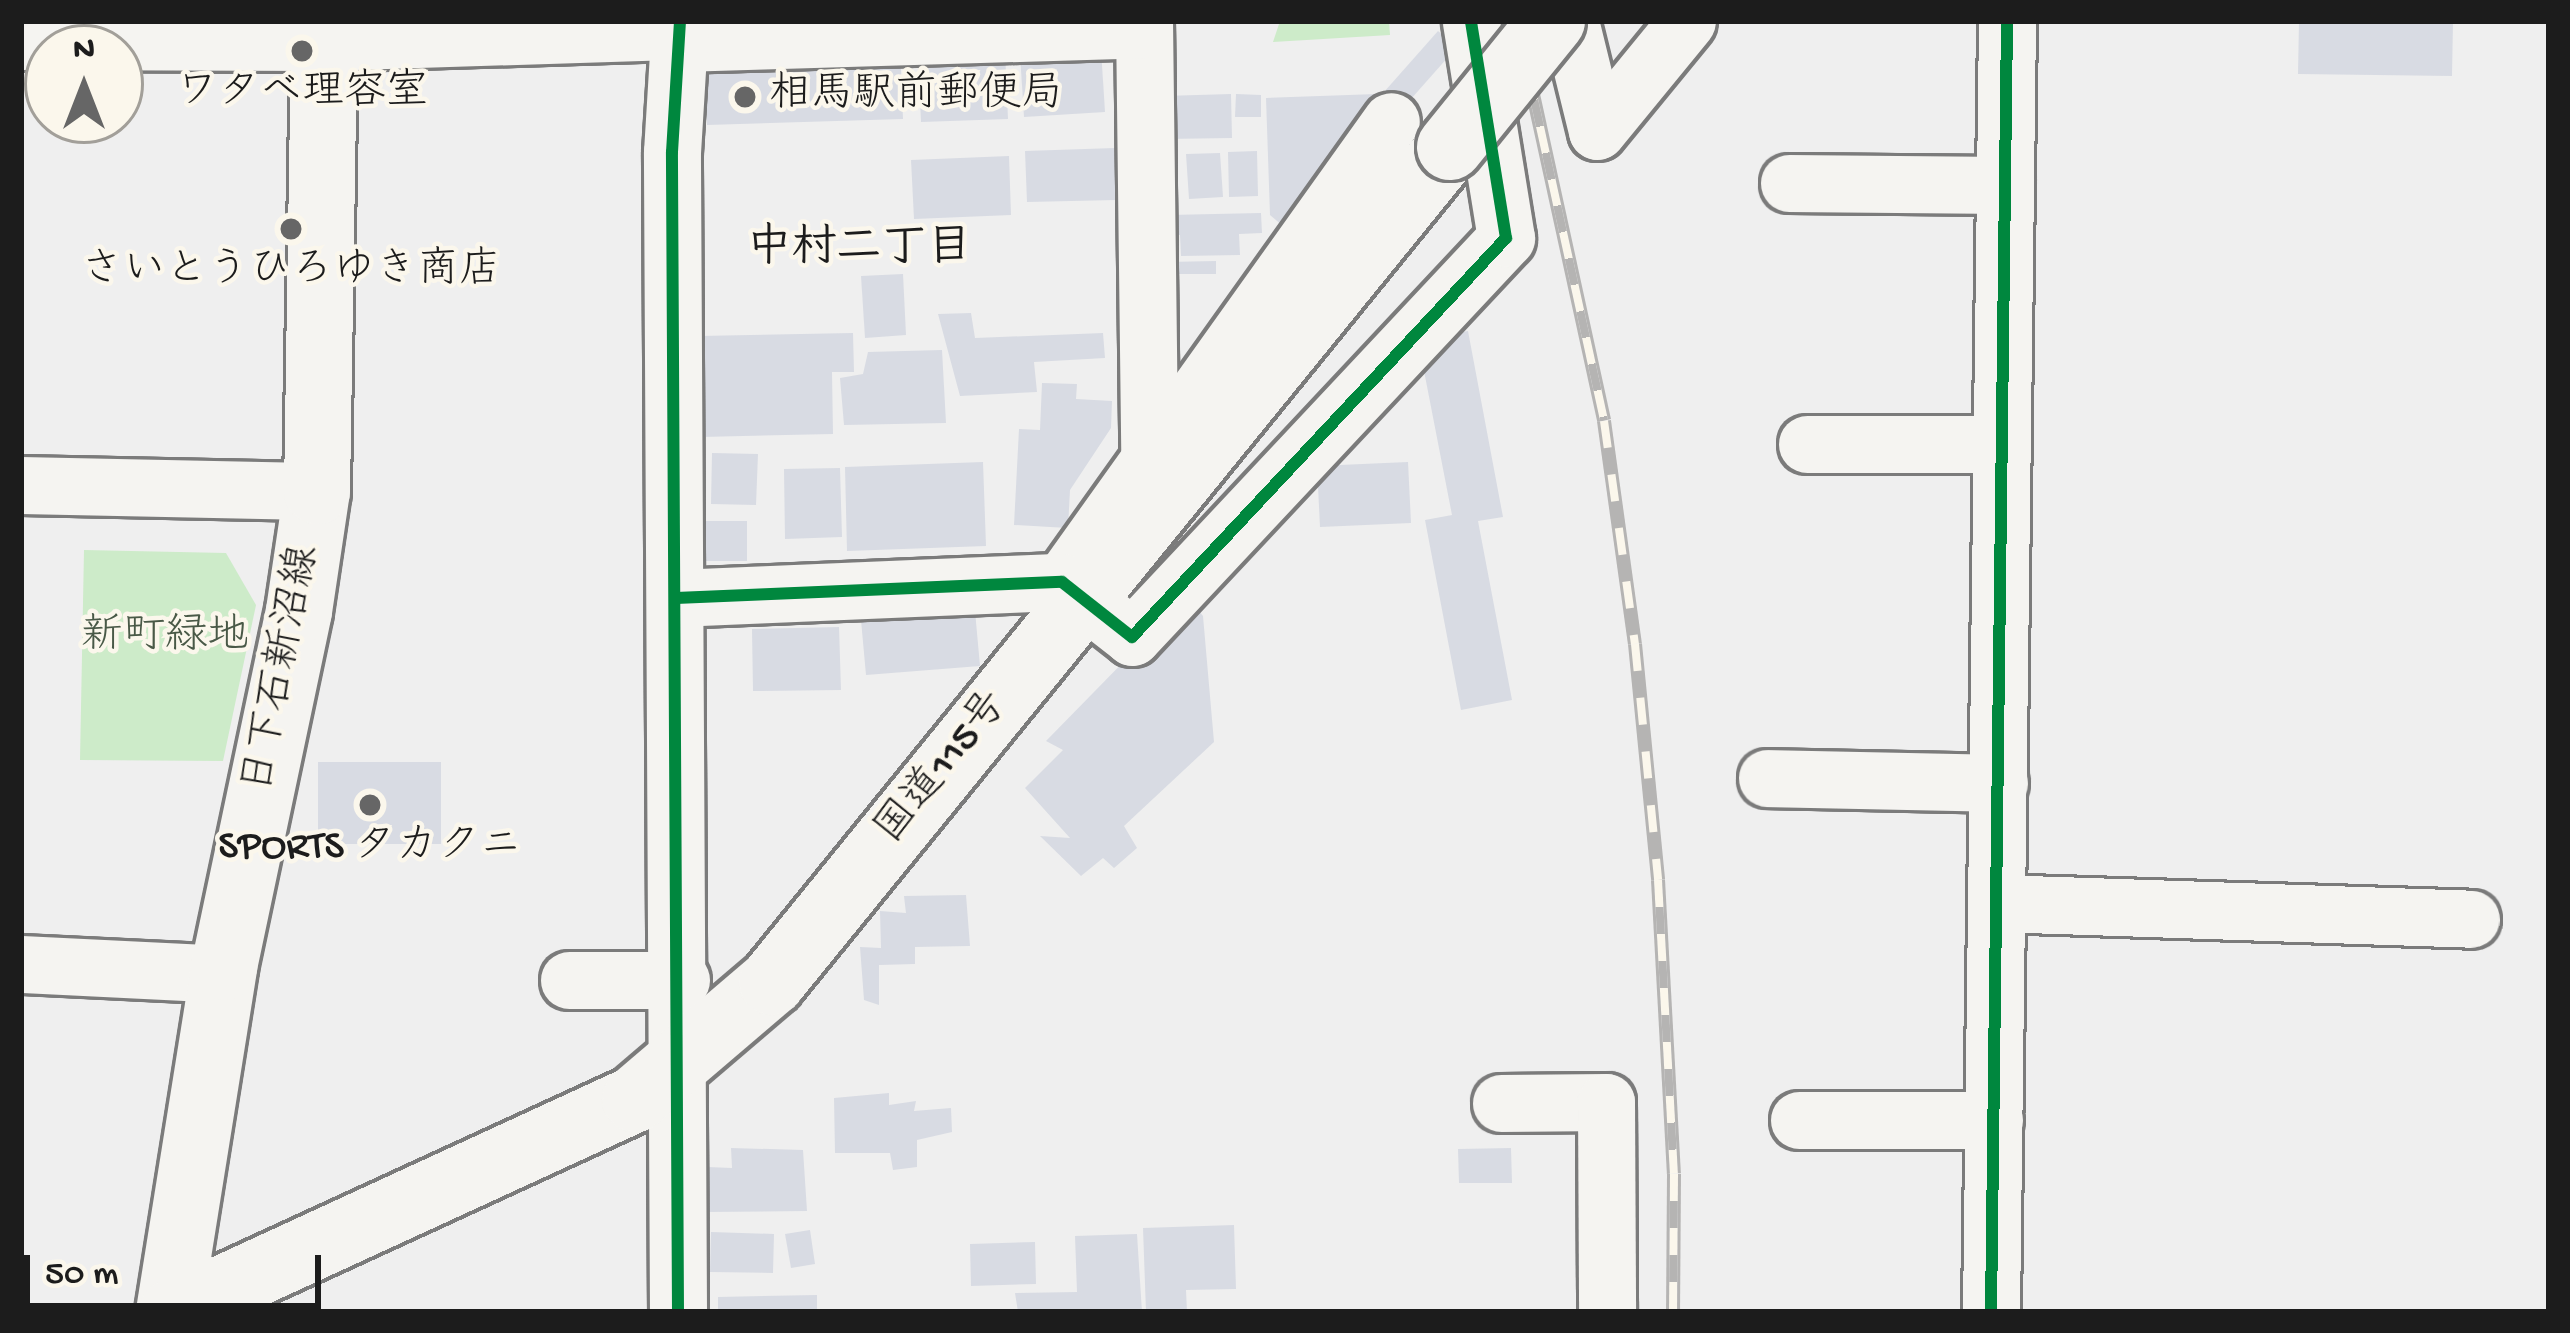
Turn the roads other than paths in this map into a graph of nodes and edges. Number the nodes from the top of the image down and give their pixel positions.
1 (1471, 21) edge
2 (1552, 21) edge
3 (1570, 21) edge
4 (1687, 21) edge
5 (2007, 21) edge
6 (1144, 25) edge
7 (324, 32) edge
8 (680, 32) edge
9 (21, 41) edge
10 (1391, 122) dead end
11 (1790, 183) dead end
12 (2005, 185) junction
13 (1807, 444) dead end
14 (2002, 444) junction
15 (1149, 456) junction
16 (21, 485) edge
17 (317, 491) junction
18 (1079, 595) junction
19 (676, 598) junction
20 (1767, 778) dead end
21 (1999, 783) junction
22 (1997, 903) junction
23 (2471, 919) dead end
24 (21, 964) edge
25 (223, 974) junction
26 (569, 980) dead end
27 (681, 980) junction
28 (676, 1062) junction
29 (1501, 1103) dead end
30 (1799, 1120) dead end
31 (1994, 1120) junction
32 (170, 1312) edge
33 (678, 1312) edge
34 (1607, 1312) edge
35 (1991, 1312) edge

1 - 18 street
2 - 28 main road, 国道115号, bridge
3 - 4 street
5 - 12 street
6 - 8 street
6 - 15 street
7 - 8 street
7 - 9 street
7 - 17 main road, 日下石新沼線
8 - 19 street
10 - 15 street
11 - 12 street
12 - 14 street
13 - 14 street
14 - 21 street
15 - 18 street
16 - 17 street
17 - 25 main road, 日下石新沼線
18 - 19 street
19 - 27 street
20 - 21 street
21 - 22 street
22 - 23 street
22 - 31 street
24 - 25 street
25 - 32 main road, 日下石新沼線
26 - 27 street
27 - 28 street
28 - 32 main road, 国道115号
28 - 33 street
29 - 34 street
30 - 31 street
31 - 35 street

